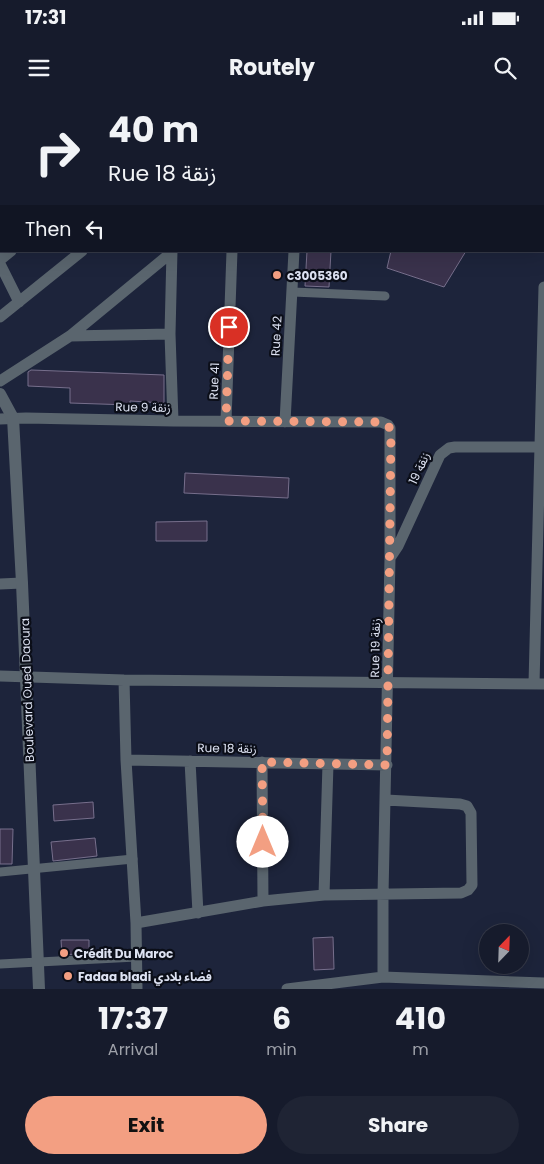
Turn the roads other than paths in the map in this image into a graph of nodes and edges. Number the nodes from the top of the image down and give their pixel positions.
1 (10, 252) edge
2 (81, 252) edge
3 (172, 252) edge
4 (232, 252) edge
5 (294, 252) edge
6 (0, 260) edge
7 (0, 264) edge
8 (544, 287) edge
9 (292, 292) junction
10 (385, 296) dead end
11 (18, 302) junction
12 (544, 305) edge
13 (0, 317) edge
14 (170, 334) junction
15 (70, 336) junction
16 (0, 381) edge
17 (0, 394) edge
18 (6, 419) edge
19 (173, 421) junction
20 (226, 421) junction
21 (285, 422) junction
22 (540, 447) junction
23 (542, 504) edge
24 (390, 558) junction
25 (22, 583) junction
26 (0, 584) edge
27 (0, 676) edge
28 (27, 677) junction
29 (124, 680) junction
30 (388, 682) junction
31 (539, 684) edge
32 (126, 760) junction
33 (190, 761) junction
34 (262, 762) junction
35 (328, 764) junction
36 (387, 765) junction
37 (386, 800) junction
38 (133, 859) junction
39 (35, 869) junction
40 (0, 872) edge
41 (383, 894) junction
42 (324, 895) junction
43 (263, 901) junction
44 (198, 912) junction
45 (136, 923) junction
46 (136, 958) junction
47 (38, 961) junction
48 (0, 964) edge
49 (383, 977) junction
50 (544, 983) edge
51 (364, 984) edge
52 (39, 989) edge
53 (137, 989) edge
54 (287, 989) edge

1 - 6 street
2 - 11 street
3 - 14 street
3 - 15 street
4 - 20 street, Rue 41
5 - 9 street, Rue 42
7 - 11 street
8 - 12 street
9 - 10 street
9 - 21 street, Rue 42
11 - 13 street
12 - 22 street
14 - 15 street
14 - 19 street
15 - 16 street
17 - 18 street, Boulevard Oued Daoura
18 - 19 street, Rue 9 زنقة
18 - 25 street, Boulevard Oued Daoura
19 - 20 street, Rue 9 زنقة
20 - 21 street, Rue 9 زنقة
21 - 24 street, Rue 19 زنقة
22 - 23 street
22 - 24 street, 19 زنقة
23 - 31 street
24 - 30 street, Rue 19 زنقة
25 - 26 street
25 - 28 street, Boulevard Oued Daoura
27 - 28 street
28 - 29 street
28 - 39 street, Boulevard Oued Daoura
29 - 30 street
29 - 32 street
30 - 31 street
30 - 36 street, Rue 19 زنقة
32 - 33 street, Rue 18 زنقة
32 - 38 street
33 - 34 street, Rue 18 زنقة
33 - 44 street
34 - 35 street, Rue 18 زنقة
34 - 43 street
35 - 36 street, Rue 18 زنقة
35 - 42 street
36 - 37 street, Rue 19 زنقة
37 - 41 street, Rue 19 زنقة
37 - 41 street
38 - 39 street
38 - 45 street
39 - 40 street
39 - 47 street, Boulevard Oued Daoura
41 - 42 street
41 - 49 street, Rue 19 زنقة
42 - 43 street
43 - 44 street
44 - 45 street
45 - 46 street
46 - 47 street
46 - 53 street
47 - 48 street
47 - 52 street, Boulevard Oued Daoura
49 - 50 street
49 - 51 street
51 - 54 street

